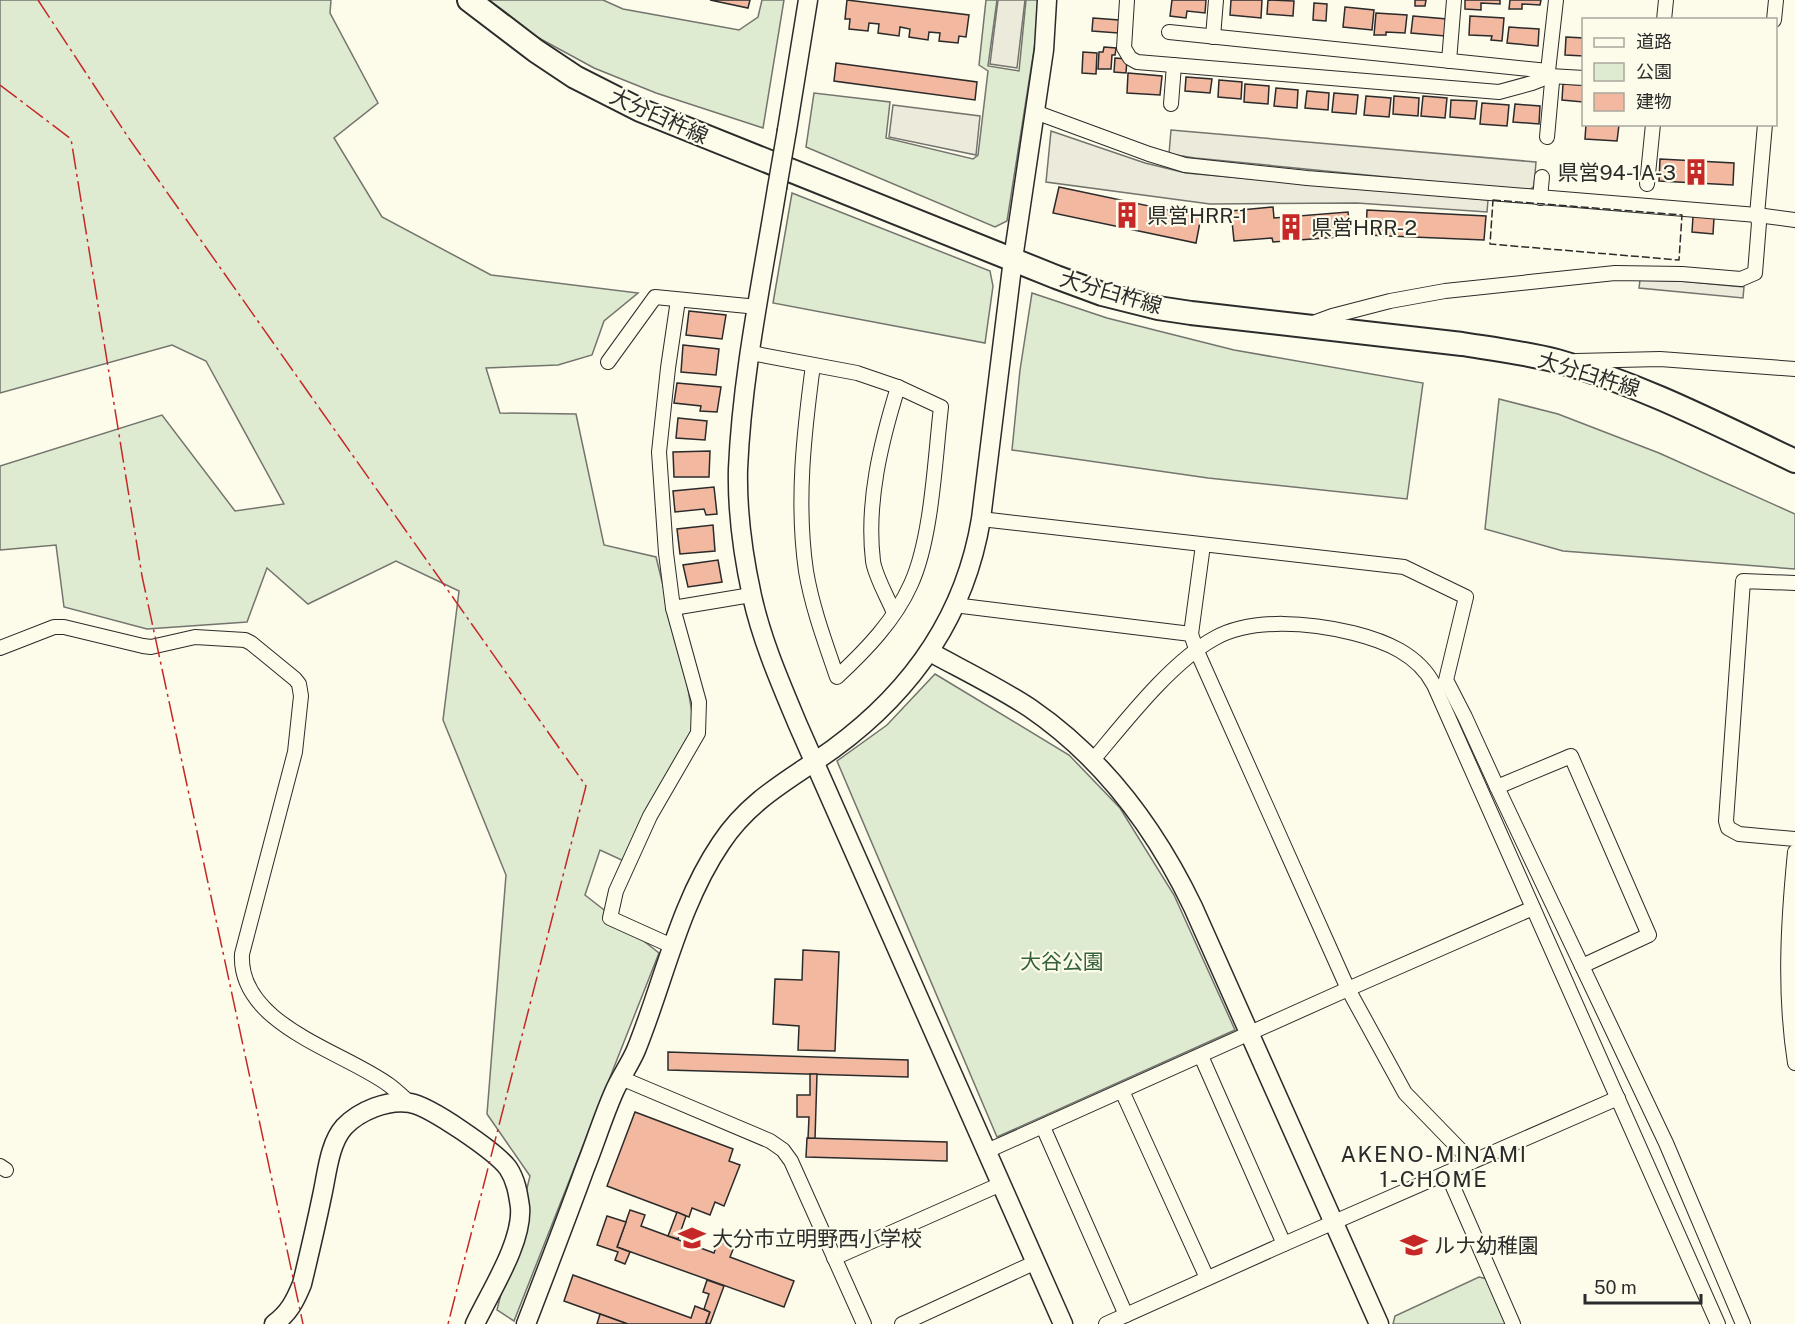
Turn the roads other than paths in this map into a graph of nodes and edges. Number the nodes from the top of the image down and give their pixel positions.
1 (469, 0) edge
2 (808, 0) edge
3 (1047, 0) edge
4 (1127, 0) edge
5 (1216, 0) edge
6 (1454, 0) edge
7 (1556, 0) edge
8 (1666, 0) edge
9 (1776, 0) edge
10 (1664, 18) edge
11 (1774, 18) edge
12 (1169, 32) dead end
13 (1213, 37) junction
14 (1449, 61) junction
15 (1174, 65) junction
16 (1549, 73) junction
17 (1582, 78) edge
18 (1171, 104) dead end
19 (1035, 112) junction
20 (1653, 126) edge
21 (1765, 126) edge
22 (1547, 137) dead end
23 (1542, 177) dead end
24 (1647, 184) dead end
25 (1540, 198) junction
26 (1757, 214) junction
27 (1795, 220) edge
28 (1012, 259) junction
29 (678, 300) junction
30 (758, 308) junction
31 (1297, 325) junction
32 (751, 353) junction
33 (1556, 361) junction
34 (608, 362) dead end
35 (813, 365) junction
36 (1795, 369) edge
37 (898, 387) junction
38 (1795, 460) edge
39 (981, 519) junction
40 (1203, 545) junction
41 (1795, 583) edge
42 (752, 595) junction
43 (954, 605) junction
44 (673, 608) junction
45 (894, 613) junction
46 (1191, 634) junction
47 (0, 648) edge
48 (1196, 649) junction
49 (930, 652) junction
50 (1440, 683) junction
51 (1093, 760) junction
52 (815, 761) junction
53 (1497, 787) junction
54 (1795, 839) edge
55 (1795, 852) edge
56 (1533, 908) junction
57 (672, 946) junction
58 (1582, 966) junction
59 (1348, 989) junction
60 (1250, 1034) junction
61 (1201, 1056) junction
62 (1795, 1063) edge
63 (621, 1078) junction
64 (1122, 1091) junction
65 (1617, 1098) junction
66 (410, 1103) junction
67 (1042, 1127) junction
68 (987, 1151) junction
69 (1472, 1162) junction
70 (1447, 1173) junction
71 (1001, 1184) junction
72 (1334, 1223) junction
73 (1284, 1244) junction
74 (834, 1258) junction
75 (1036, 1262) junction
76 (1207, 1278) junction
77 (1126, 1315) junction
78 (283, 1320) edge
79 (475, 1324) edge
80 (526, 1324) edge
81 (864, 1324) edge
82 (902, 1324) edge
83 (1063, 1324) edge
84 (1106, 1324) edge
85 (1379, 1324) edge
86 (1513, 1324) edge
87 (1716, 1324) edge
88 (1743, 1324) edge

1 - 28 main road, 大分臼杵線
2 - 30 street, bridge
3 - 19 street
4 - 15 street
5 - 13 street
6 - 14 street
7 - 16 street
8 - 10 street
9 - 11 street
12 - 13 street
13 - 14 street
14 - 16 street
15 - 16 street
15 - 18 street
16 - 17 street
16 - 22 street
19 - 25 street
19 - 28 street
20 - 24 street
21 - 26 street
23 - 25 street
25 - 26 street
26 - 27 street
26 - 31 street
28 - 31 main road, 大分臼杵線
28 - 39 street
29 - 30 street
29 - 34 street
29 - 44 street
30 - 32 street
31 - 33 main road, 大分臼杵線
32 - 35 street
32 - 42 street
33 - 36 street
33 - 38 main road, 大分臼杵線
35 - 37 street
35 - 45 street
37 - 45 street
37 - 45 street
39 - 40 street
39 - 43 street
40 - 46 street
40 - 50 street
41 - 54 street
42 - 44 street
42 - 52 street
43 - 46 street
43 - 49 street
44 - 57 street
46 - 48 street
47 - 66 street
48 - 50 street
48 - 51 street
48 - 59 street
49 - 51 street
49 - 52 street
50 - 53 street
50 - 56 street
51 - 60 street
52 - 57 street
52 - 68 street
53 - 58 street
53 - 58 street
55 - 62 street
56 - 59 street
56 - 65 street
57 - 63 street
58 - 88 street
59 - 60 street
59 - 69 street
60 - 61 street
60 - 72 street
61 - 64 street
61 - 73 street
63 - 74 street
63 - 80 street
64 - 67 street
64 - 76 street
65 - 69 street
65 - 87 street
66 - 78 street
66 - 79 street
67 - 68 street
67 - 77 street
68 - 71 street
69 - 70 street
70 - 72 street
70 - 86 street
71 - 74 street
71 - 75 street
72 - 73 street
72 - 85 street
73 - 76 street
74 - 81 street
75 - 82 street
75 - 83 street
76 - 77 street
77 - 84 street

